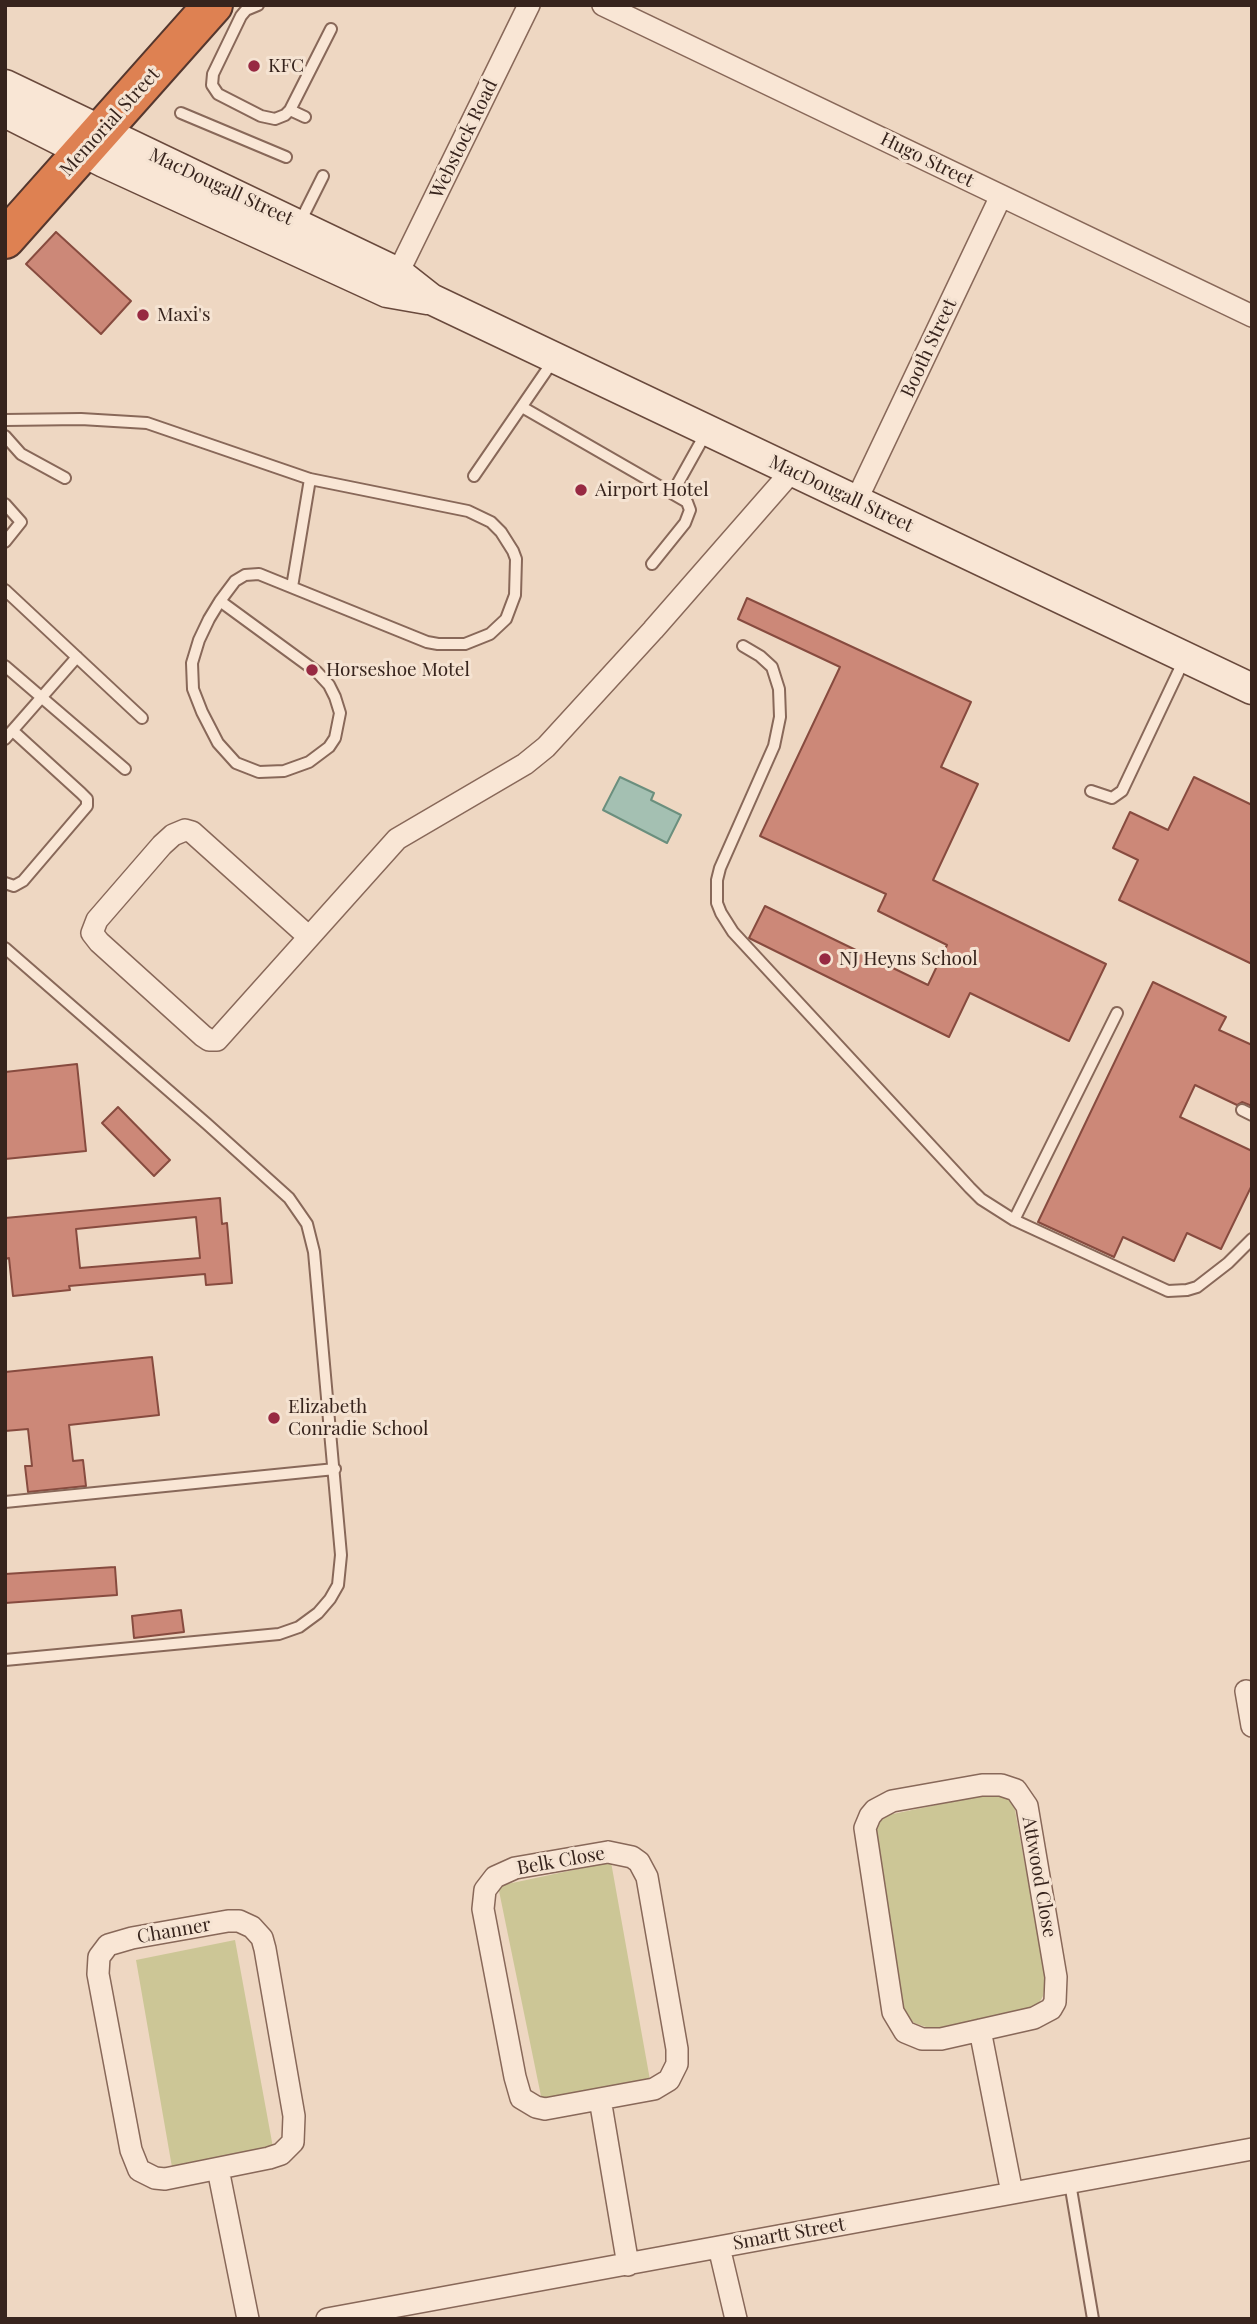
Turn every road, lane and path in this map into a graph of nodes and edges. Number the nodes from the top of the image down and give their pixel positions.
1 (187, 5) edge
2 (213, 5) edge
3 (258, 5) edge
4 (529, 5) edge
5 (603, 5) edge
6 (331, 29) dead end
7 (5, 85) edge
8 (290, 110) junction
9 (5, 112) edge
10 (181, 113) dead end
11 (305, 117) dead end
12 (84, 137) junction
13 (286, 158) dead end
14 (323, 176) dead end
15 (1001, 195) junction
16 (5, 211) edge
17 (299, 224) junction
18 (5, 239) edge
19 (393, 283) junction
20 (1252, 316) edge
21 (555, 359) junction
22 (522, 407) junction
23 (5, 421) edge
24 (707, 430) junction
25 (5, 436) edge
26 (792, 471) junction
27 (474, 476) dead end
28 (65, 478) dead end
29 (310, 479) junction
30 (673, 492) junction
31 (856, 501) junction
32 (5, 504) edge
33 (5, 542) edge
34 (652, 564) dead end
35 (292, 587) junction
36 (5, 590) edge
37 (220, 601) junction
38 (743, 646) dead end
39 (77, 657) junction
40 (1185, 657) junction
41 (5, 666) edge
42 (1252, 689) edge
43 (42, 697) junction
44 (142, 718) dead end
45 (9, 735) edge
46 (125, 769) dead end
47 (1091, 791) dead end
48 (5, 883) edge
49 (309, 937) junction
50 (5, 948) edge
51 (1116, 1013) dead end
52 (1014, 1220) junction
53 (1252, 1239) edge
54 (335, 1469) junction
55 (5, 1503) edge
56 (5, 1660) edge
57 (1246, 1691) dead end
58 (1252, 1726) edge
59 (980, 2031) junction
60 (600, 2099) junction
61 (1252, 2149) edge
62 (218, 2169) junction
63 (1070, 2183) junction
64 (1012, 2193) junction
65 (719, 2247) junction
66 (628, 2264) junction
67 (335, 2318) edge
68 (248, 2319) edge
69 (736, 2319) edge
70 (1093, 2319) edge

1 - 12 highway, Memorial Street
2 - 12 highway, Memorial Street
3 - 8 lane
4 - 19 street, Webstock Road
5 - 15 street, Hugo Street
6 - 8 lane
7 - 12 street, MacDougall Street
8 - 11 lane
9 - 12 street, MacDougall Street
10 - 13 lane
12 - 16 highway, Memorial Street
12 - 17 street, MacDougall Street
12 - 18 highway, Memorial Street
12 - 19 street, MacDougall Street
14 - 17 lane
15 - 20 street, Hugo Street
15 - 31 street, Booth Street
17 - 19 street, MacDougall Street
19 - 21 street, MacDougall Street
21 - 22 lane
21 - 24 street, MacDougall Street
22 - 27 lane
22 - 30 lane
23 - 29 lane
24 - 26 street, MacDougall Street
24 - 30 lane
25 - 28 lane
26 - 31 street, MacDougall Street
26 - 49 street
29 - 35 lane
29 - 35 lane
30 - 34 lane
31 - 40 street, MacDougall Street
32 - 33 lane
35 - 37 lane
36 - 39 lane
37 - 37 lane
38 - 52 lane
39 - 43 lane
39 - 44 lane
40 - 42 street, MacDougall Street
40 - 47 lane
41 - 43 lane
43 - 45 lane
43 - 46 lane
45 - 48 lane
49 - 49 street
50 - 54 lane
51 - 52 lane
52 - 53 lane
54 - 55 lane
54 - 56 lane
57 - 58 street
59 - 59 street, Attwood Close
59 - 64 street
60 - 60 street, Belk Close
60 - 66 street
61 - 63 street, Smartt Street
62 - 62 street, Channer
62 - 68 street
63 - 64 street, Smartt Street
63 - 70 lane
64 - 65 street, Smartt Street
65 - 66 street, Smartt Street
65 - 69 street
66 - 67 street, Smartt Street

